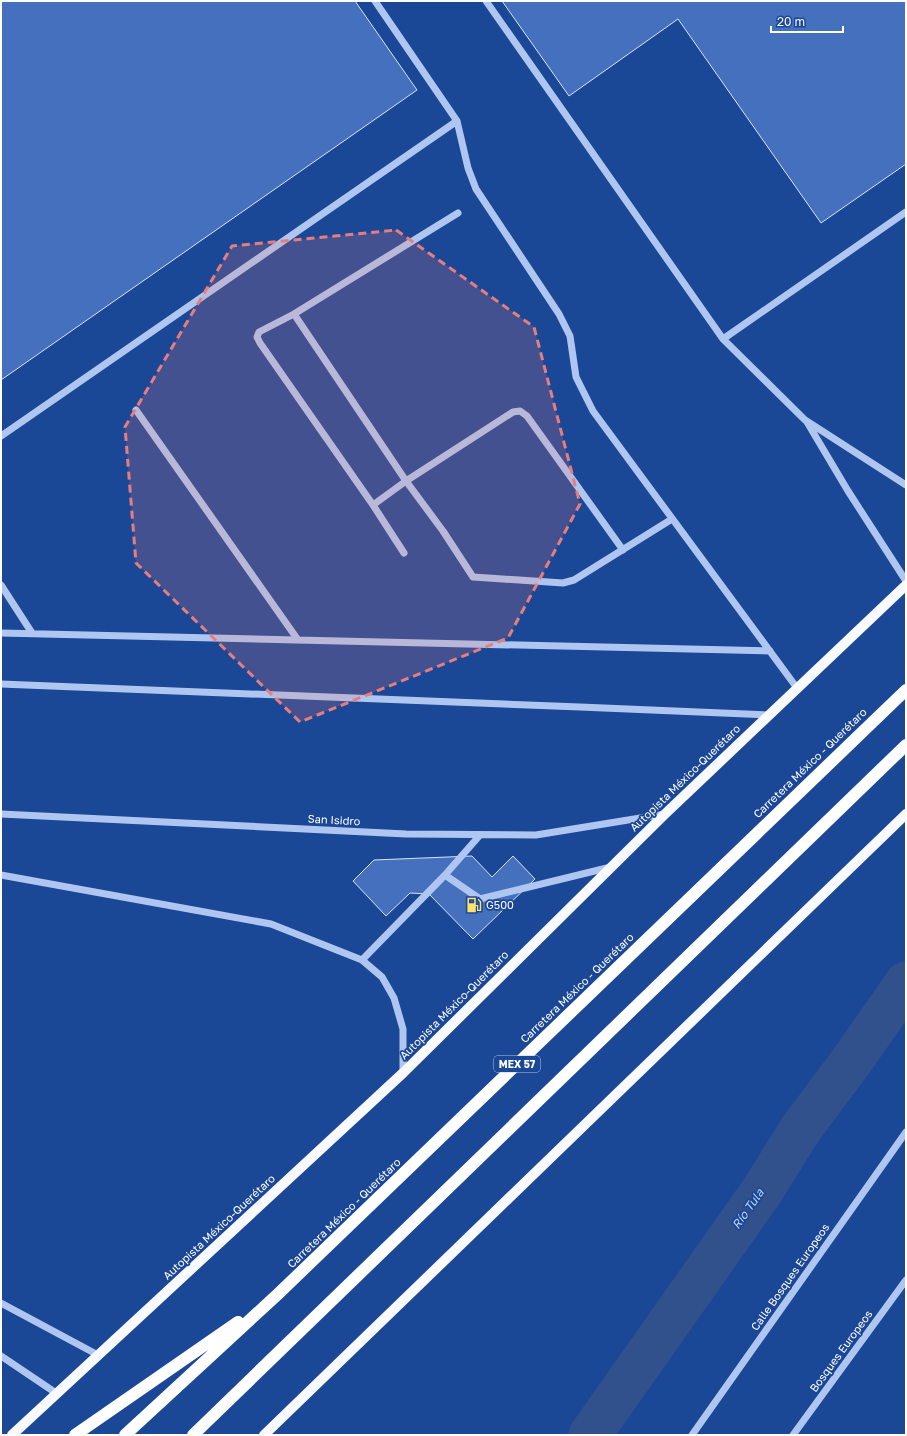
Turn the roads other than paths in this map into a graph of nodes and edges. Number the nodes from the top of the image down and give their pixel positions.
1 (375, 1) edge
2 (486, 1) edge
3 (457, 121) junction
4 (906, 212) edge
5 (458, 213) dead end
6 (294, 314) junction
7 (724, 339) junction
8 (136, 410) dead end
9 (805, 420) junction
10 (1, 436) edge
11 (406, 481) junction
12 (906, 485) edge
13 (373, 505) junction
14 (672, 519) junction
15 (623, 550) junction
16 (404, 553) dead end
17 (906, 581) edge
18 (1, 585) edge
19 (906, 585) edge
20 (1, 633) edge
21 (32, 633) junction
22 (298, 640) junction
23 (770, 651) junction
24 (1, 684) edge
25 (797, 688) junction
26 (905, 690) edge
27 (768, 715) junction
28 (906, 745) edge
29 (1, 814) edge
30 (664, 814) junction
31 (906, 814) edge
32 (480, 835) junction
33 (611, 867) junction
34 (1, 875) edge
35 (445, 875) junction
36 (362, 960) junction
37 (403, 1073) junction
38 (906, 1132) edge
39 (906, 1280) edge
40 (278, 1294) junction
41 (1, 1303) edge
42 (98, 1355) junction
43 (1, 1356) edge
44 (56, 1393) junction
45 (12, 1435) edge
46 (75, 1435) edge
47 (125, 1435) edge
48 (193, 1435) edge
49 (264, 1435) edge
50 (692, 1435) edge
51 (793, 1435) edge

1 - 3 street
2 - 7 street
3 - 10 street
3 - 14 street
4 - 7 street
5 - 6 street
6 - 11 street
6 - 13 street
7 - 9 street
8 - 22 street
9 - 12 street
9 - 17 street
11 - 13 street
11 - 15 street
11 - 15 street
13 - 16 street
14 - 15 street
14 - 23 street
18 - 21 street
19 - 25 main road, Autopista México-Querétaro
20 - 21 street
21 - 22 street
22 - 23 street
23 - 25 street
24 - 27 street
25 - 27 main road, Autopista México-Querétaro
26 - 40 highway, Carretera México - Querétaro / MEX 57
27 - 30 main road, Autopista México-Querétaro
28 - 48 highway
29 - 32 street, San Isidro
30 - 32 street, San Isidro
30 - 33 main road, Autopista México-Querétaro
31 - 49 main road
32 - 35 street
33 - 35 street
33 - 37 main road, Autopista México-Querétaro
34 - 36 street
35 - 36 street
36 - 37 street
37 - 42 main road, Autopista México-Querétaro
38 - 50 street, Calle Bosques Europeos
39 - 51 street, Bosques Europeos
40 - 46 highway
40 - 47 highway, Carretera México - Querétaro / MEX 57
41 - 42 street
42 - 44 main road, Autopista México-Querétaro
43 - 44 street
44 - 45 main road, Autopista México-Querétaro

